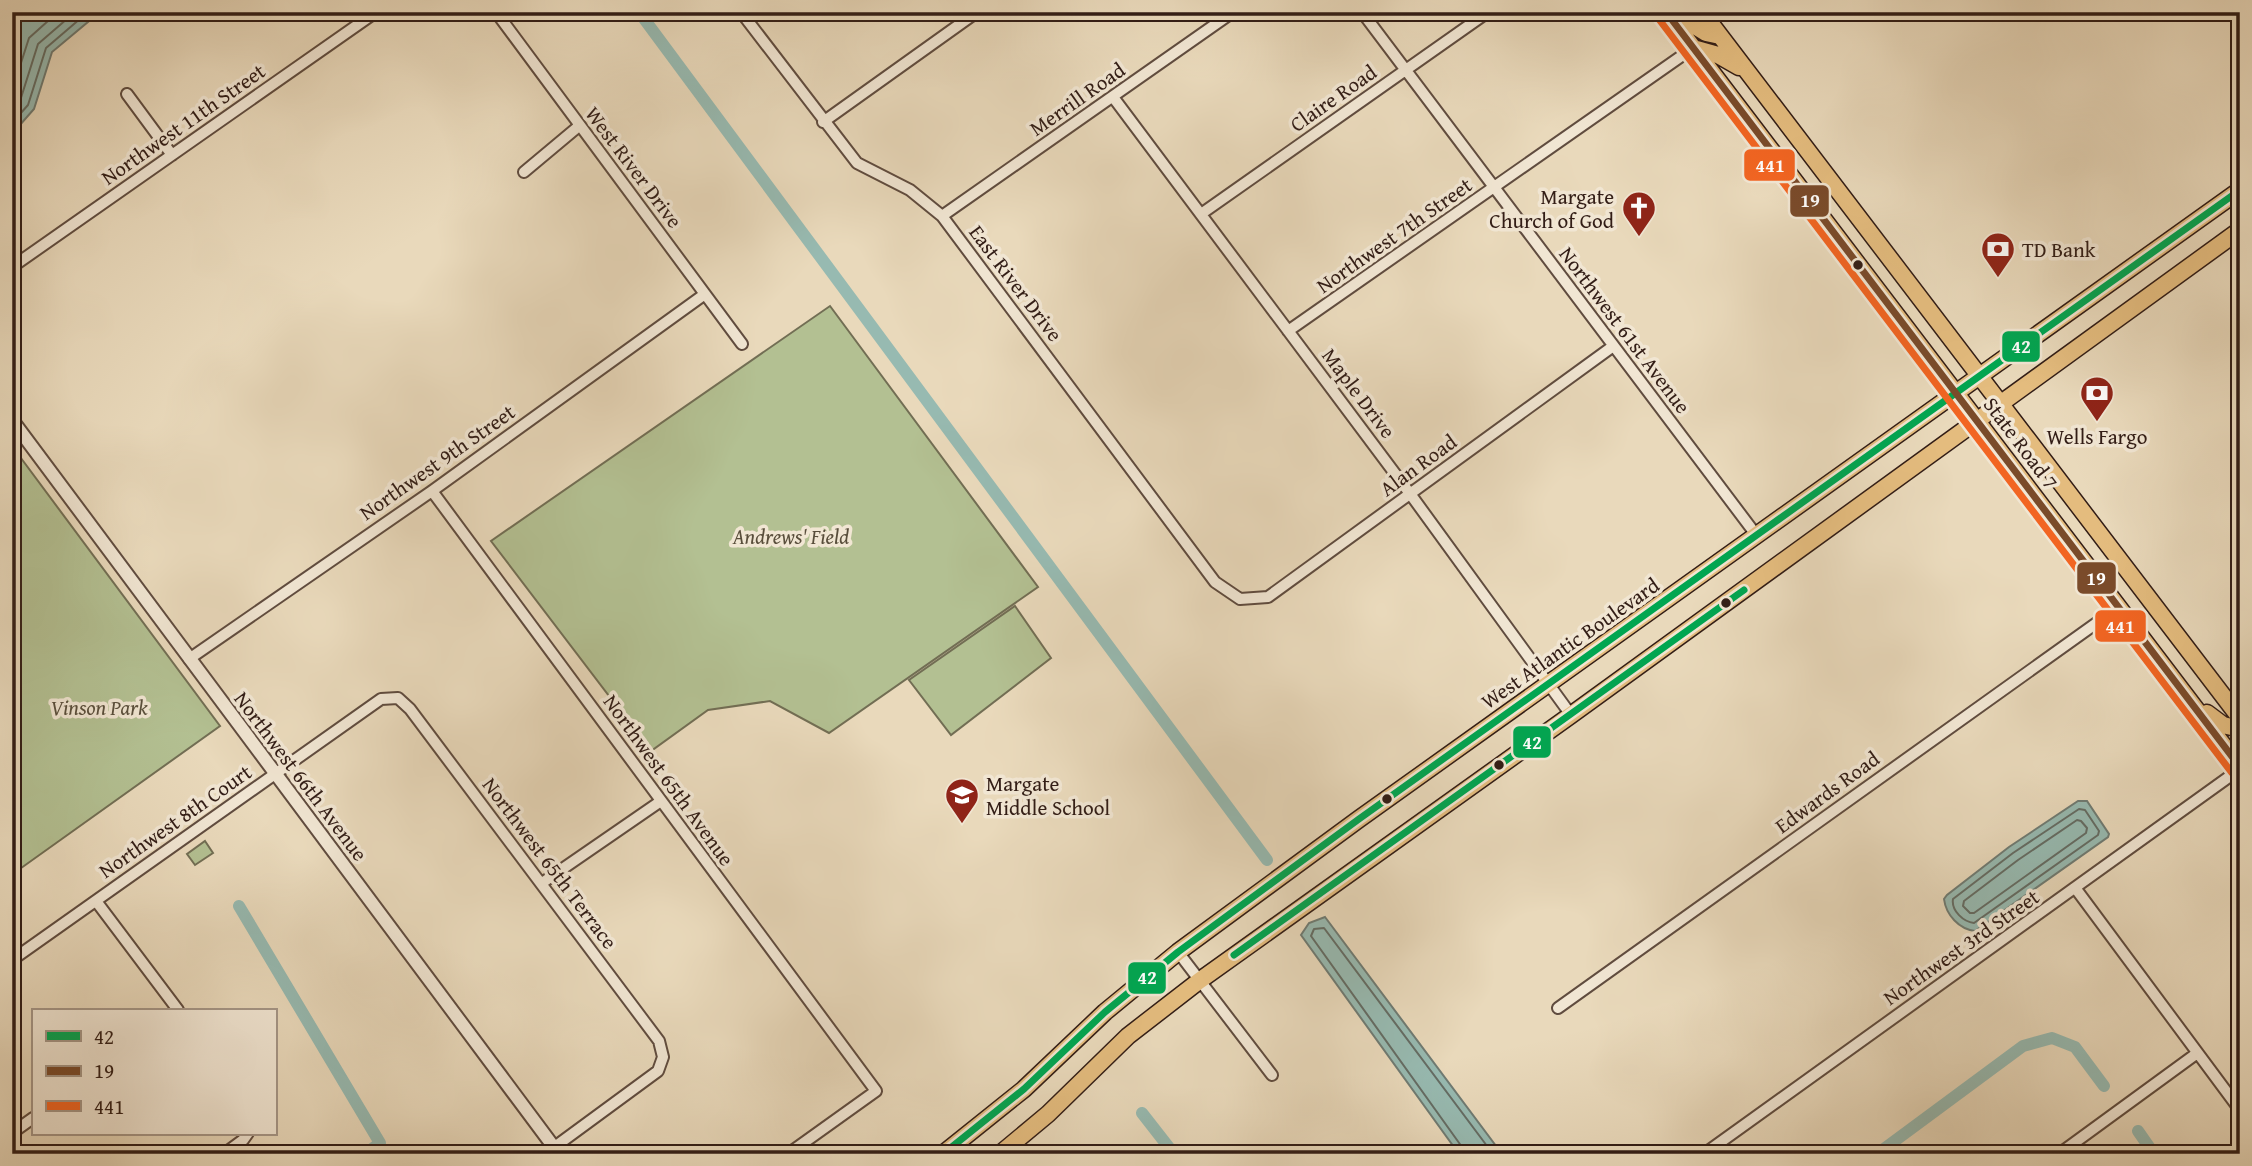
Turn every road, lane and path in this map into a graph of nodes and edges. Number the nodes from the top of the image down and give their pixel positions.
1 (376, 12) edge
2 (496, 12) edge
3 (741, 12) edge
4 (978, 12) edge
5 (1233, 12) edge
6 (1362, 12) edge
7 (1488, 12) edge
8 (1666, 12) edge
9 (1672, 12) edge
10 (1702, 12) edge
11 (1720, 36) junction
12 (1693, 48) junction
13 (1405, 70) junction
14 (1747, 72) junction
15 (127, 94) dead end
16 (1113, 97) junction
17 (823, 122) junction
18 (579, 127) junction
19 (172, 155) junction
20 (524, 172) dead end
21 (1495, 188) junction
22 (2240, 190) edge
23 (1201, 214) junction
24 (942, 216) junction
25 (2240, 230) edge
26 (12, 267) edge
27 (705, 295) junction
28 (1288, 331) junction
29 (742, 344) dead end
30 (1612, 347) junction
31 (1979, 378) junction
32 (1957, 393) junction
33 (2000, 404) junction
34 (12, 420) edge
35 (1977, 421) junction
36 (432, 491) junction
37 (1411, 495) junction
38 (1757, 536) junction
39 (1240, 599) joint
40 (2119, 607) junction
41 (189, 659) junction
42 (1549, 684) junction
43 (398, 698) joint
44 (2189, 699) junction
45 (1571, 715) junction
46 (2240, 718) edge
47 (2240, 729) edge
48 (2240, 768) edge
49 (276, 774) junction
50 (661, 801) junction
51 (542, 883) junction
52 (2076, 889) junction
53 (96, 901) junction
54 (1178, 952) junction
55 (12, 960) edge
56 (1199, 981) junction
57 (1558, 1008) dead end
58 (177, 1009) edge
59 (2196, 1054) junction
60 (1272, 1075) dead end
61 (2240, 1110) edge
62 (32, 1119) edge
63 (12, 1133) edge
64 (247, 1134) edge
65 (553, 1152) edge
66 (224, 1154) edge
67 (788, 1154) edge
68 (943, 1154) edge
69 (1000, 1154) edge
70 (1704, 1154) edge
71 (2059, 1154) edge

1 - 19 street, Northwest 11th Street
2 - 18 street, West River Drive
3 - 17 street, East River Drive
4 - 17 street
5 - 16 street, Merrill Road
6 - 13 street, Northwest 61st Avenue
7 - 13 street, Claire Road
8 - 12 main road, State Road 7
9 - 11 main road
10 - 11 main road, State Road 7
11 - 14 main road, State Road 7
12 - 14 main road
12 - 21 street, Northwest 7th Street
12 - 32 main road, State Road 7
13 - 21 street, Northwest 61st Avenue
13 - 23 street, Claire Road
14 - 31 main road, State Road 7
15 - 19 street
16 - 23 street, Maple Drive
16 - 24 street, Merrill Road
17 - 24 street, East River Drive
18 - 20 street
18 - 27 street, West River Drive
19 - 26 street, Northwest 11th Street
21 - 28 street, Northwest 7th Street
21 - 30 street, Northwest 61st Avenue
22 - 31 main road, West Atlantic Boulevard
23 - 28 street, Maple Drive
24 - 39 street, East River Drive
25 - 33 main road
27 - 29 street, West River Drive
27 - 36 street, Northwest 9th Street
28 - 37 street, Maple Drive
30 - 37 street, Alan Road
30 - 38 street, Northwest 61st Avenue
31 - 32 main road, West Atlantic Boulevard
31 - 33 main road, State Road 7
32 - 35 main road, State Road 7
32 - 38 main road, West Atlantic Boulevard
33 - 35 main road
33 - 46 main road, State Road 7
34 - 41 street, Northwest 66th Avenue
35 - 40 main road, State Road 7
35 - 45 main road
36 - 41 street, Northwest 9th Street
36 - 50 street, Northwest 65th Avenue
37 - 39 street, Alan Road
37 - 42 street, Maple Drive
38 - 42 main road, West Atlantic Boulevard
40 - 44 main road, State Road 7
40 - 57 street, Edwards Road
41 - 49 street, Northwest 66th Avenue
42 - 45 street, Maple Drive
42 - 54 main road, West Atlantic Boulevard
43 - 49 street, Northwest 8th Court
43 - 51 street, Northwest 65th Terrace
44 - 47 main road
44 - 48 main road, State Road 7
45 - 56 main road
48 - 52 street, Northwest 3rd Street
49 - 53 street, Northwest 8th Court
49 - 65 street, Northwest 66th Avenue
50 - 51 street
50 - 67 street, Northwest 65th Avenue
51 - 65 street, Northwest 65th Terrace
52 - 59 street
52 - 70 street, Northwest 3rd Street
53 - 55 street, Northwest 8th Court
53 - 58 street
54 - 56 street
54 - 68 main road, West Atlantic Boulevard
56 - 60 street
56 - 69 main road
59 - 61 street
59 - 71 street
62 - 63 street
64 - 66 street

